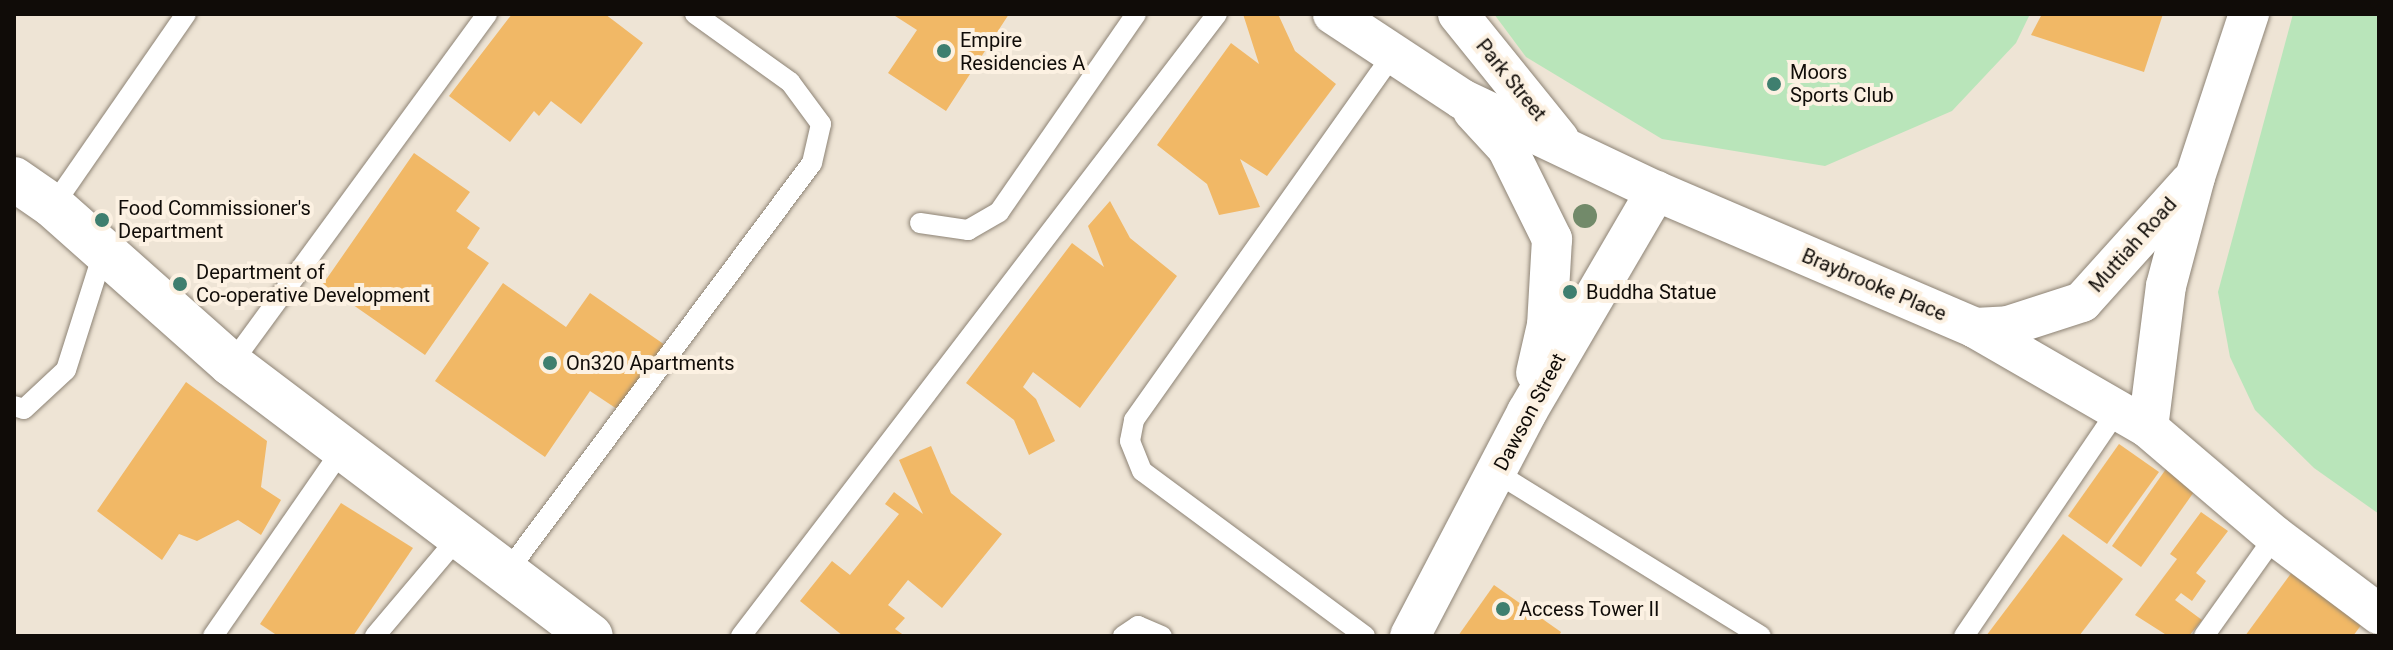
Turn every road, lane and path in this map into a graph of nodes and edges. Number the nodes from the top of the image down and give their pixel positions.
1 (186, 14) edge
2 (487, 14) edge
3 (695, 14) edge
4 (1136, 14) edge
5 (1217, 14) edge
6 (1333, 14) edge
7 (1458, 14) edge
8 (2249, 14) edge
9 (1394, 53) junction
10 (1462, 99) junction
11 (1564, 145) junction
12 (2195, 177) junction
13 (14, 179) edge
14 (1656, 191) junction
15 (33, 210) edge
16 (920, 223) dead end
17 (98, 269) junction
18 (184, 325) junction
19 (1975, 328) junction
20 (231, 364) junction
21 (14, 406) edge
22 (1527, 412) junction
23 (2132, 421) junction
24 (342, 450) junction
25 (1497, 473) junction
26 (2275, 536) junction
27 (457, 539) junction
28 (507, 572) junction
29 (2379, 614) edge
30 (213, 636) edge
31 (375, 636) edge
32 (591, 636) edge
33 (741, 636) edge
34 (1123, 636) edge
35 (1162, 636) edge
36 (1365, 636) edge
37 (1410, 636) edge
38 (1761, 636) edge
39 (1964, 636) edge
40 (2204, 636) edge

1 - 15 lane
2 - 20 lane
3 - 28 lane
4 - 16 lane
5 - 33 lane
6 - 9 street, Braybrooke Place
7 - 11 street, Park Street
8 - 12 street, Muttiah Road
9 - 10 street, Braybrooke Place
9 - 36 lane
10 - 11 street, Braybrooke Place
10 - 22 street
11 - 14 street, Braybrooke Place
12 - 19 street, Muttiah Road
12 - 23 street, Muttiah Road
13 - 15 main road
14 - 19 street, Braybrooke Place
14 - 22 street, Dawson Street
15 - 17 main road
15 - 18 main road
17 - 18 main road
17 - 21 lane
18 - 20 main road
19 - 23 street, Braybrooke Place
20 - 24 main road
22 - 25 street, Dawson Street
23 - 26 street, Braybrooke Place
23 - 39 lane
24 - 27 main road
24 - 30 lane
25 - 37 street, Dawson Street
25 - 38 lane
26 - 29 street, Braybrooke Place
26 - 40 lane
27 - 28 main road
27 - 31 lane
28 - 32 main road
34 - 35 lane

